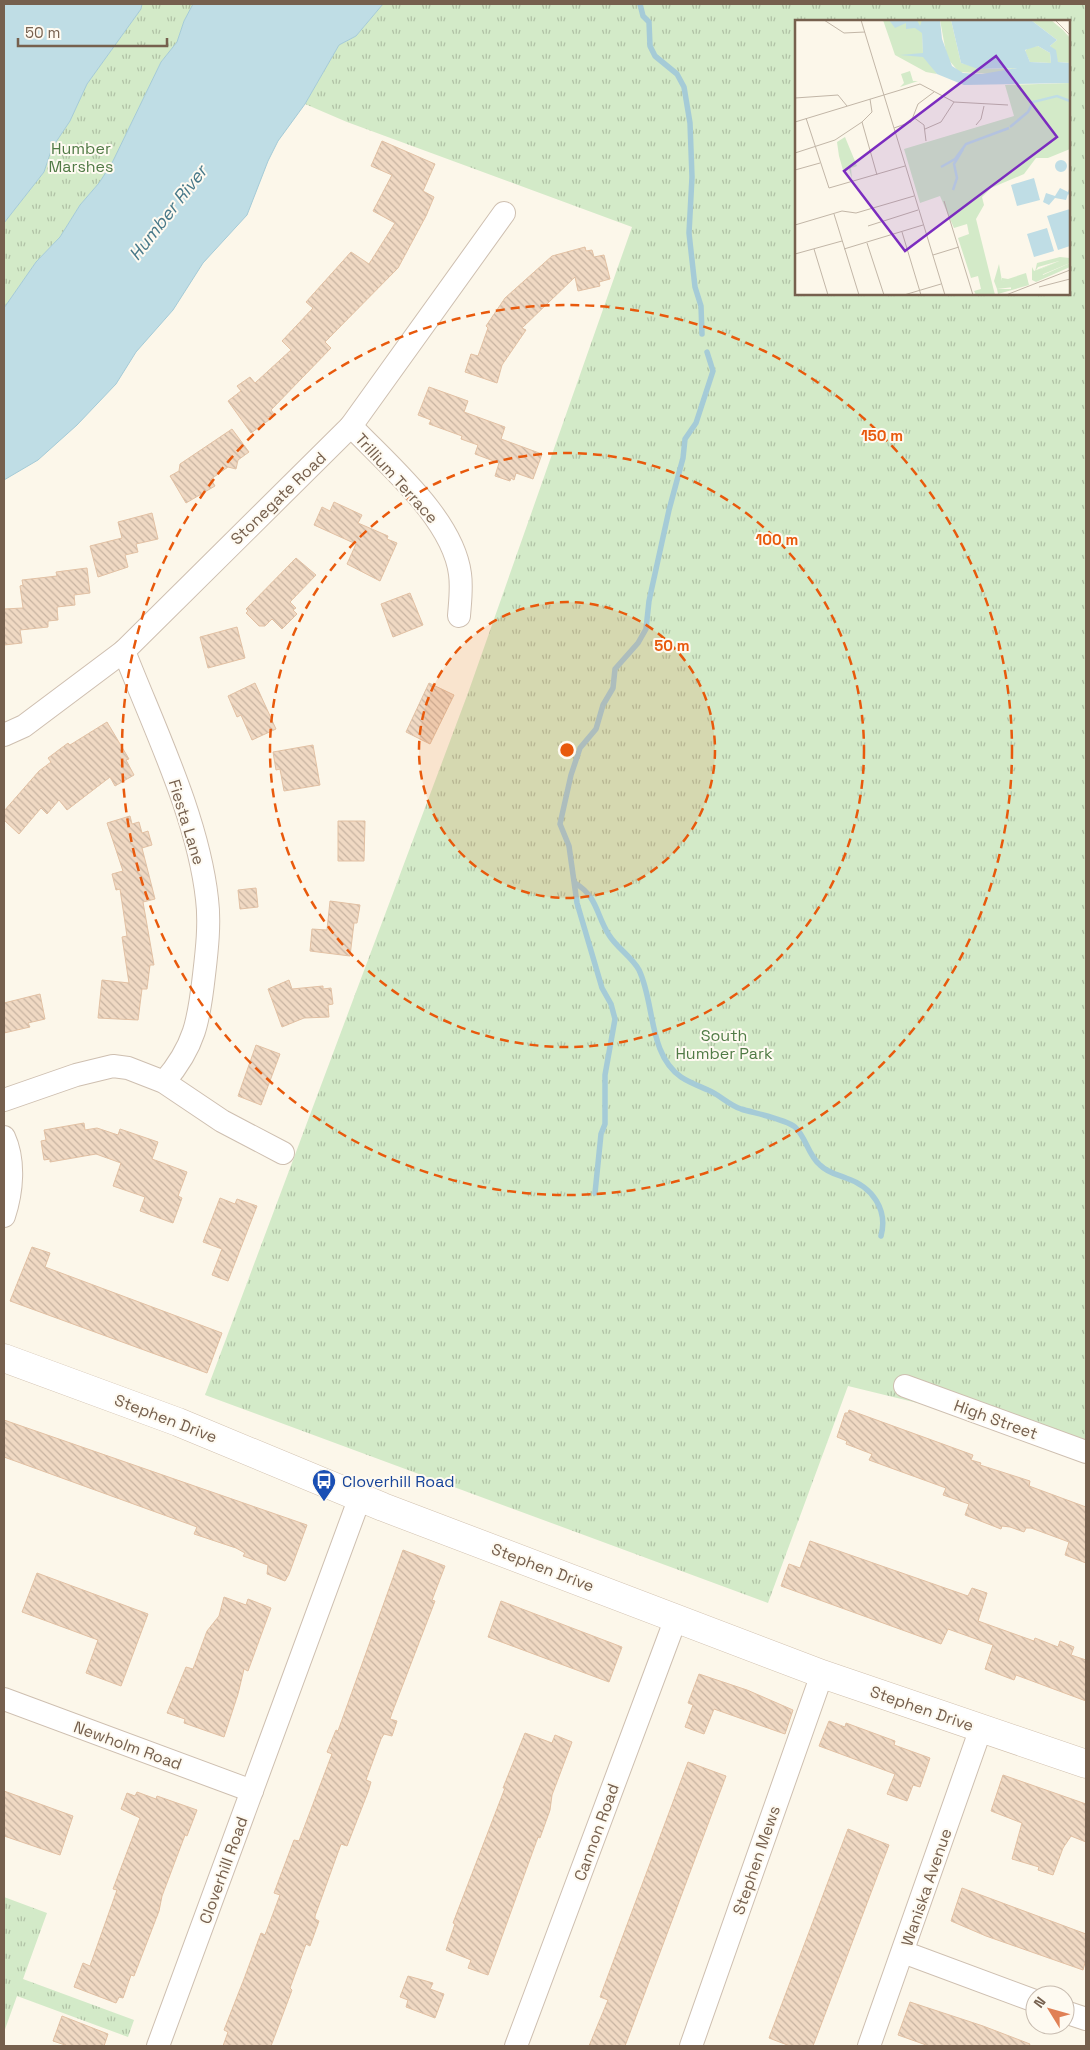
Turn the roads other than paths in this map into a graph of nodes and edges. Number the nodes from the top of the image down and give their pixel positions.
1 (504, 213) dead end
2 (351, 426) junction
3 (459, 616) dead end
4 (124, 651) junction
5 (4, 735) edge
6 (164, 1082) junction
7 (4, 1100) edge
8 (4, 1137) edge
9 (283, 1153) dead end
10 (4, 1216) edge
11 (4, 1358) edge
12 (905, 1386) dead end
13 (1086, 1452) edge
14 (360, 1498) junction
15 (676, 1618) junction
16 (822, 1674) junction
17 (4, 1699) edge
18 (981, 1728) junction
19 (1086, 1764) edge
20 (252, 1791) junction
21 (903, 1952) junction
22 (1025, 1997) edge
23 (158, 2046) edge
24 (516, 2046) edge
25 (691, 2046) edge
26 (869, 2046) edge

1 - 2 street, Stonegate Road
2 - 3 street, Trillium Terrace
2 - 4 street, Stonegate Road
4 - 5 street, Stonegate Road
4 - 6 street, Fiesta Lane
6 - 7 street
6 - 9 street
8 - 10 street
11 - 14 street, Stephen Drive
12 - 13 street, High Street
14 - 15 street, Stephen Drive
14 - 20 street, Cloverhill Road
15 - 16 street, Stephen Drive
15 - 24 street, Cannon Road
16 - 18 street, Stephen Drive
16 - 25 street, Stephen Mews
17 - 20 street, Newholm Road
18 - 19 street, Stephen Drive
18 - 21 street, Waniska Avenue
20 - 23 street, Cloverhill Road
21 - 22 street
21 - 26 street, Waniska Avenue

